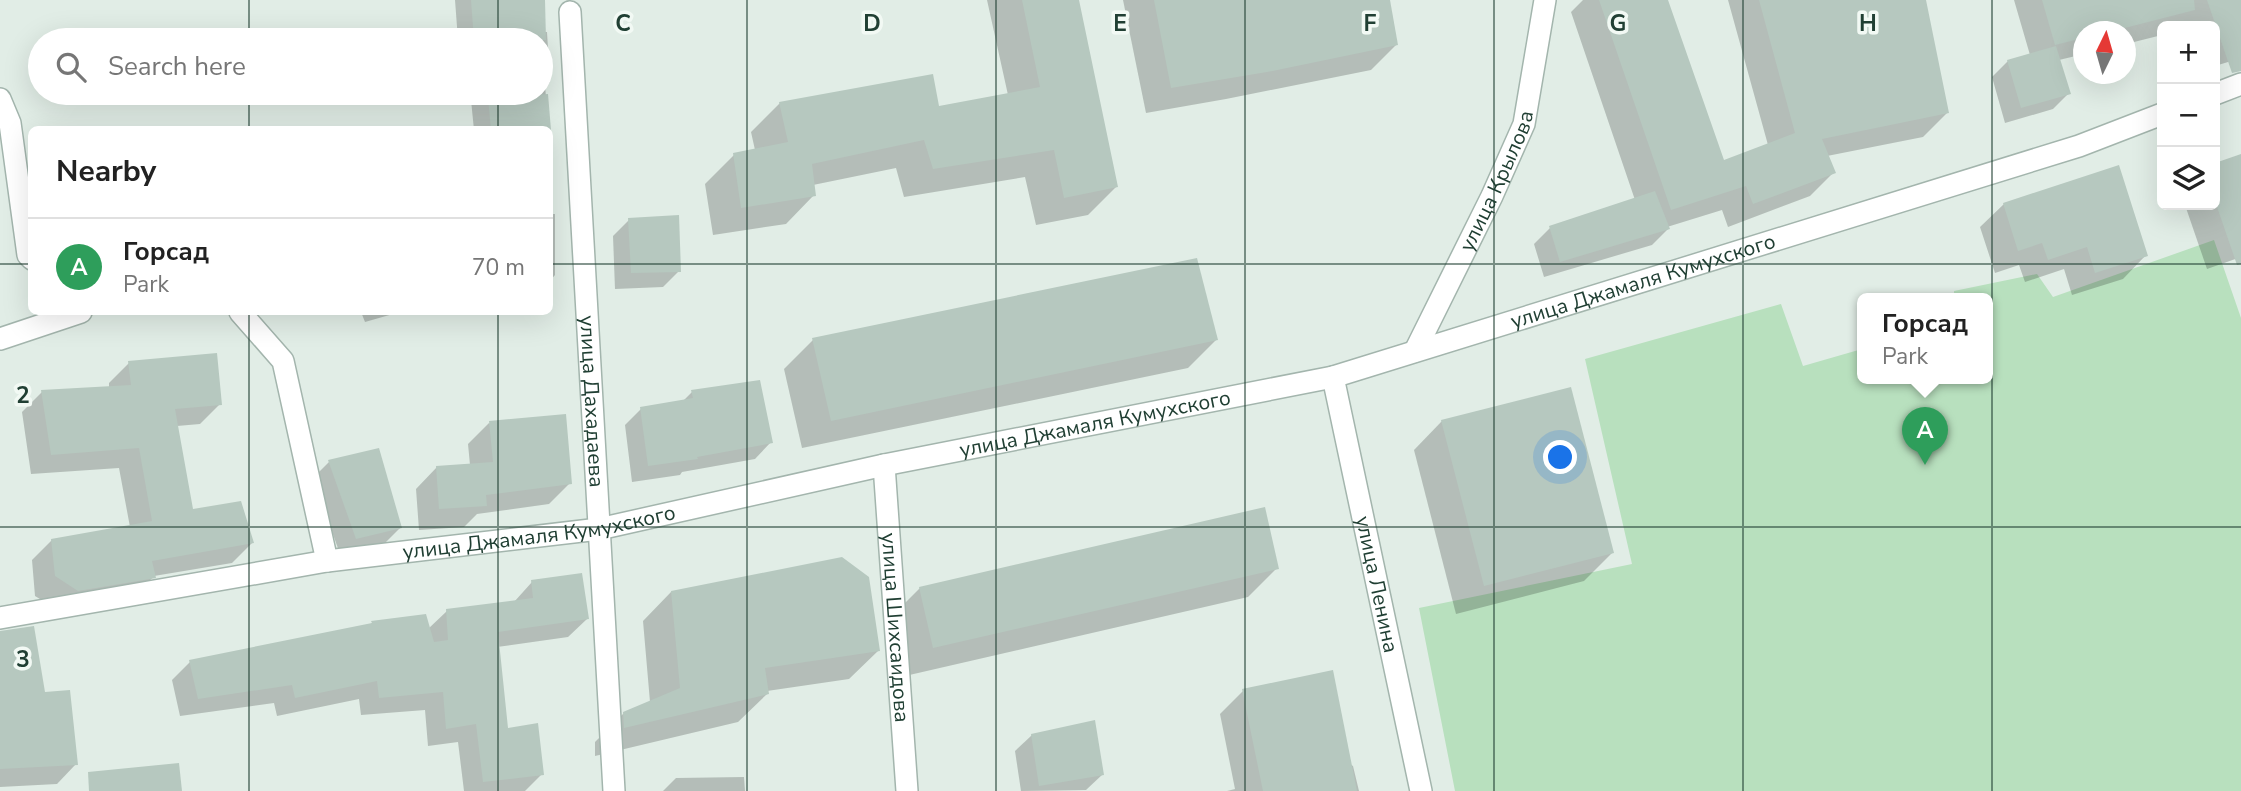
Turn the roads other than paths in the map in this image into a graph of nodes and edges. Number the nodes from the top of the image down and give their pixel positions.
1 (1545, 0) edge
2 (570, 12) dead end
3 (2241, 84) edge
4 (2220, 92) edge
5 (0, 99) edge
6 (2157, 116) edge
7 (28, 255) edge
8 (67, 315) edge
9 (243, 315) edge
10 (0, 339) edge
11 (1415, 351) junction
12 (1333, 377) junction
13 (884, 465) junction
14 (598, 529) junction
15 (327, 561) junction
16 (0, 618) edge
17 (614, 791) edge
18 (907, 791) edge
19 (1421, 791) edge

1 - 11 street, улица Крылова
2 - 14 street, улица Дахадаева
3 - 4 street
5 - 7 street
6 - 11 street, улица Джамаля Кумухского
8 - 10 street
9 - 15 street
11 - 12 street, улица Джамаля Кумухского
12 - 13 street, улица Джамаля Кумухского
12 - 19 street, улица Ленина
13 - 14 street, улица Джамаля Кумухского
13 - 18 street, улица Шихсаидова
14 - 15 street, улица Джамаля Кумухского
14 - 17 street, улица Дахадаева
15 - 16 street, улица Джамаля Кумухского

